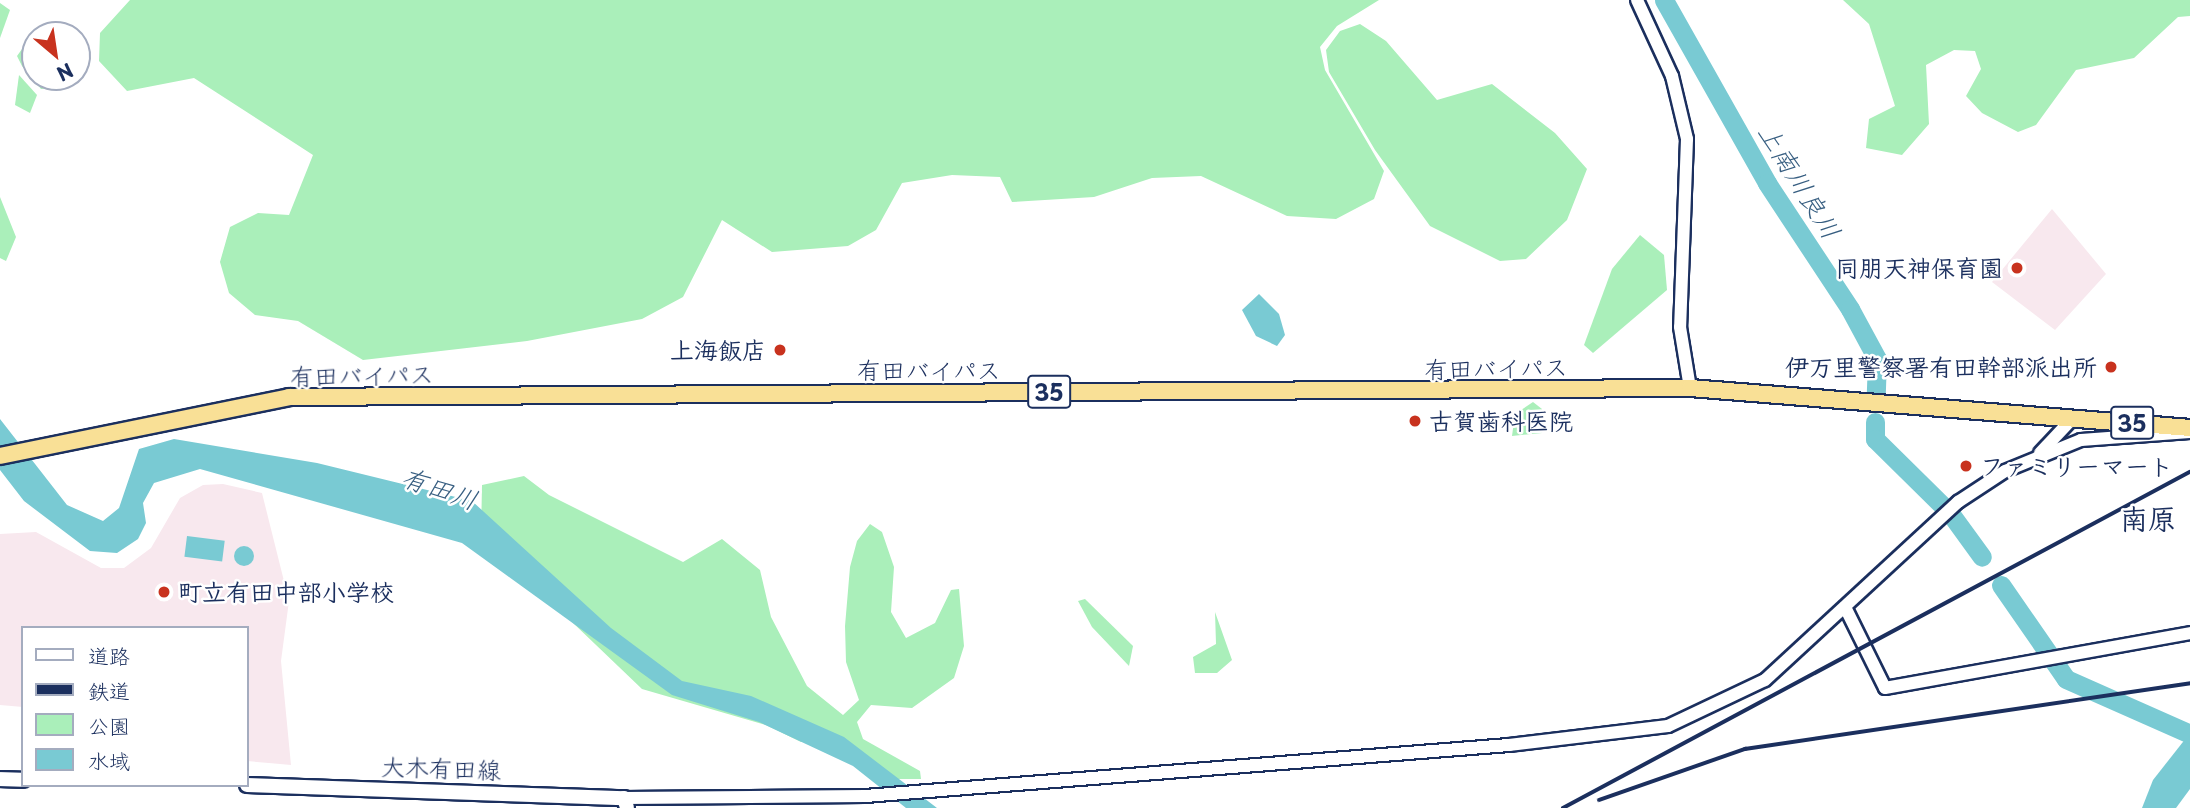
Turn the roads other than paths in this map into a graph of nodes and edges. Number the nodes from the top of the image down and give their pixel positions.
1 (1637, 0) edge
2 (1690, 388) junction
3 (2073, 418) junction
4 (2190, 430) edge
5 (2038, 455) junction
6 (0, 456) edge
7 (1845, 607) junction
8 (2190, 633) edge
9 (0, 779) edge
10 (21, 780) edge
11 (248, 785) edge
12 (625, 803) edge

1 - 2 street
2 - 3 highway, 有田バイパス / 35
2 - 6 highway, 有田バイパス / 35
3 - 4 highway, 35
3 - 5 street
4 - 5 street
5 - 7 street
7 - 8 street
7 - 12 street
9 - 10 main road
11 - 12 main road, 大木有田線

